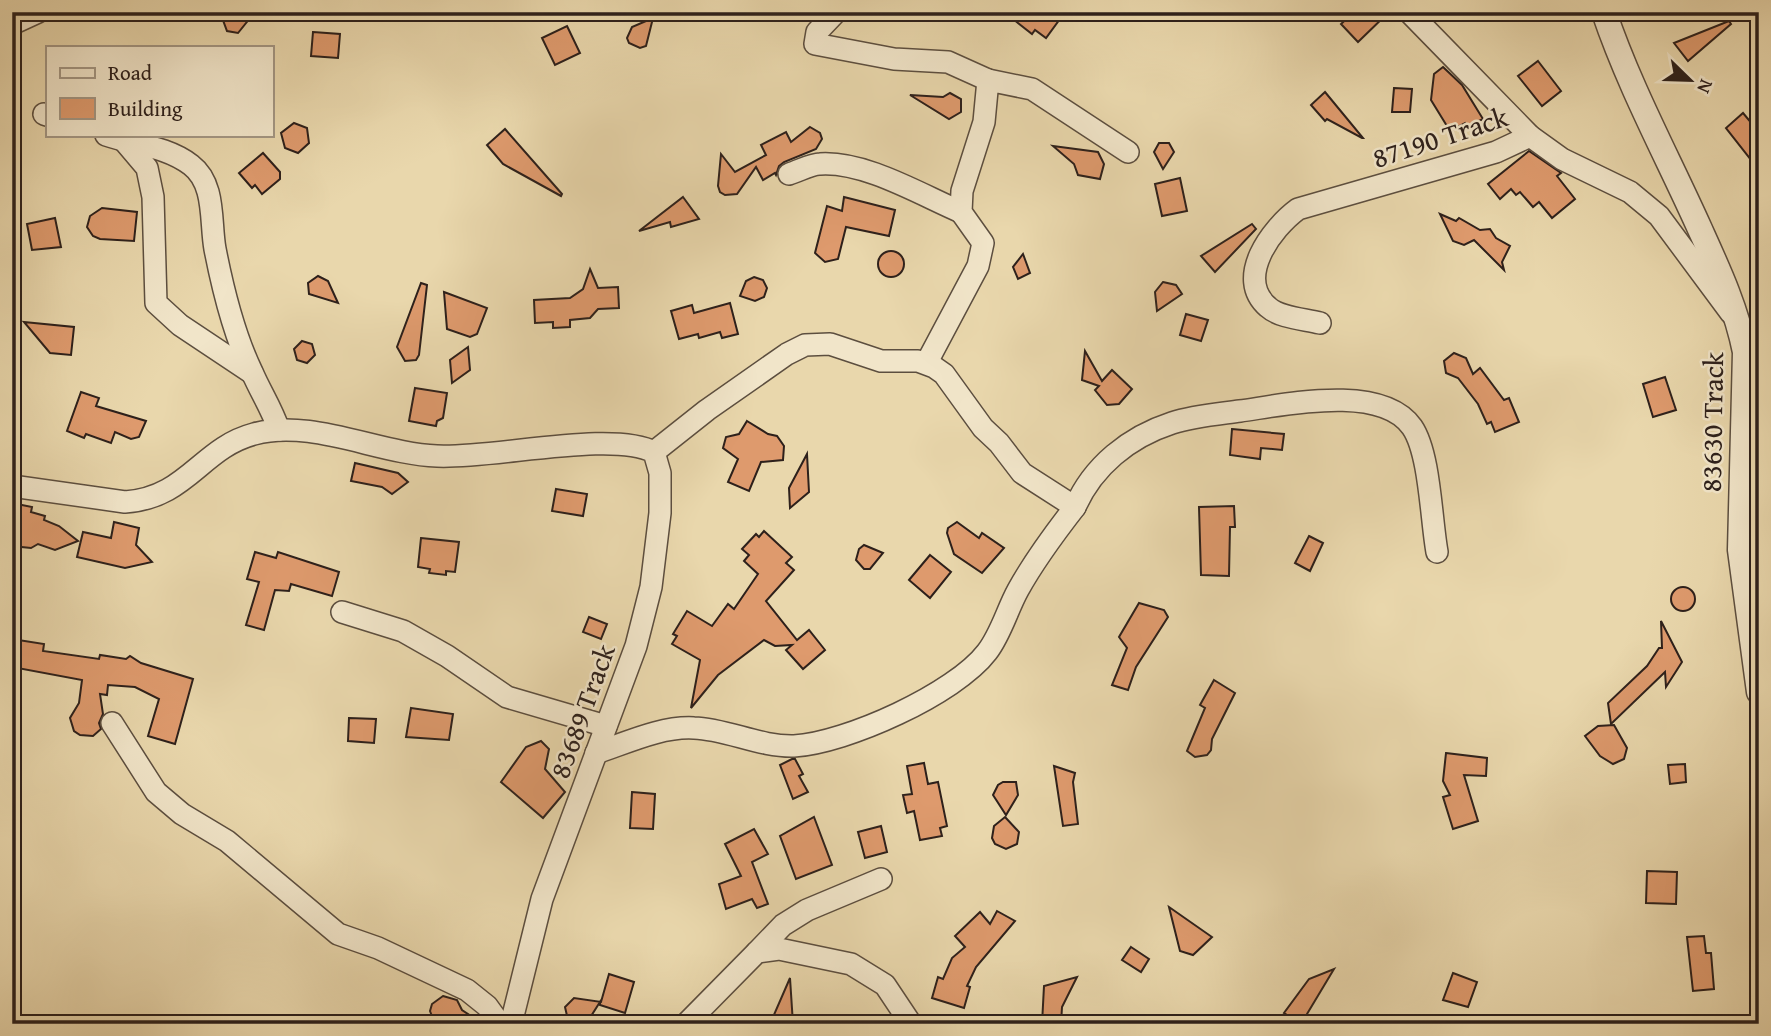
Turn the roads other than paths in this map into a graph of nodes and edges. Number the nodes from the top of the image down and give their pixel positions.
1 (38, 12) edge
2 (836, 12) edge
3 (1409, 12) edge
4 (1604, 12) edge
5 (12, 24) edge
6 (988, 80) junction
7 (1530, 136) junction
8 (116, 138) edge
9 (1128, 152) dead end
10 (789, 174) dead end
11 (961, 212) junction
12 (1321, 323) dead end
13 (1740, 323) junction
14 (927, 362) junction
15 (252, 373) junction
16 (279, 430) junction
17 (654, 452) junction
18 (12, 486) edge
19 (1075, 507) junction
20 (1437, 552) dead end
21 (342, 612) dead end
22 (1759, 692) edge
23 (112, 723) dead end
24 (606, 726) junction
25 (596, 752) junction
26 (881, 879) dead end
27 (757, 952) junction
28 (500, 1024) edge
29 (511, 1024) edge
30 (686, 1024) edge
31 (911, 1024) edge

1 - 5 street
2 - 6 street
3 - 7 street
4 - 13 street, 83630 Track
6 - 9 street
6 - 11 street
7 - 12 street, 87190 Track
7 - 13 street, 87190 Track
8 - 15 street
8 - 15 street
10 - 11 street
11 - 14 street
13 - 22 street, 83630 Track
14 - 17 street
14 - 19 street
15 - 16 street
16 - 17 street
16 - 18 street
17 - 24 street, 83689 Track
19 - 20 street
19 - 25 street
21 - 24 street
23 - 28 street
24 - 25 street, 83689 Track
25 - 29 street, 83689 Track
26 - 27 street
27 - 30 street
27 - 31 street

